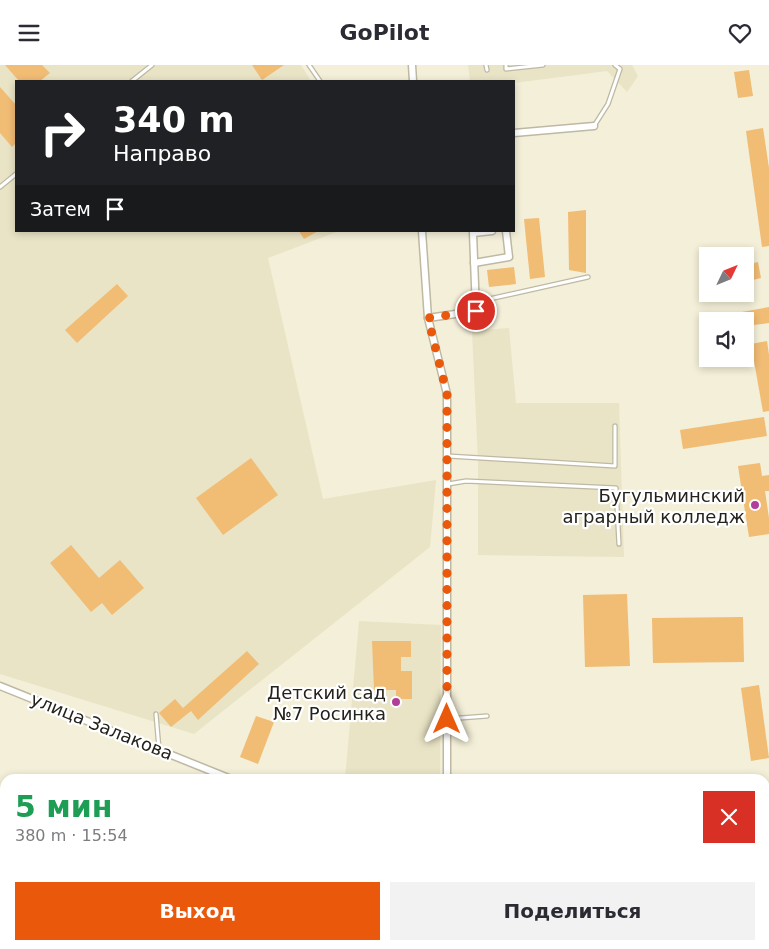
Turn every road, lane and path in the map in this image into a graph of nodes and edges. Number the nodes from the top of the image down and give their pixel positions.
1 (152, 65) edge
2 (310, 65) edge
3 (412, 65) edge
4 (486, 65) edge
5 (506, 65) edge
6 (534, 65) edge
7 (543, 65) edge
8 (615, 65) edge
9 (487, 70) dead end
10 (133, 80) edge
11 (319, 80) edge
12 (413, 80) edge
13 (594, 126) joint
14 (515, 133) edge
15 (15, 175) edge
16 (0, 187) edge
17 (422, 232) edge
18 (482, 232) edge
19 (506, 232) edge
20 (474, 263) junction
21 (588, 277) dead end
22 (476, 302) junction
23 (428, 318) junction
24 (615, 426) dead end
25 (447, 455) junction
26 (447, 485) junction
27 (618, 544) dead end
28 (0, 686) edge
29 (156, 715) dead end
30 (487, 716) dead end
31 (447, 719) junction
32 (160, 750) junction
33 (219, 774) edge
34 (446, 774) edge

1 - 10 lane
2 - 11 lane
3 - 12 street
4 - 9 lane
5 - 6 lane
6 - 7 lane
8 - 13 lane
13 - 14 street
15 - 16 lane
17 - 23 street
18 - 20 street
19 - 20 street
20 - 22 street
21 - 22 lane
22 - 23 street
23 - 25 street
24 - 25 lane
25 - 26 street
26 - 27 lane
26 - 31 street
28 - 32 street, улица Залакова
29 - 32 lane
30 - 31 lane
31 - 34 street
32 - 33 street, улица Залакова

